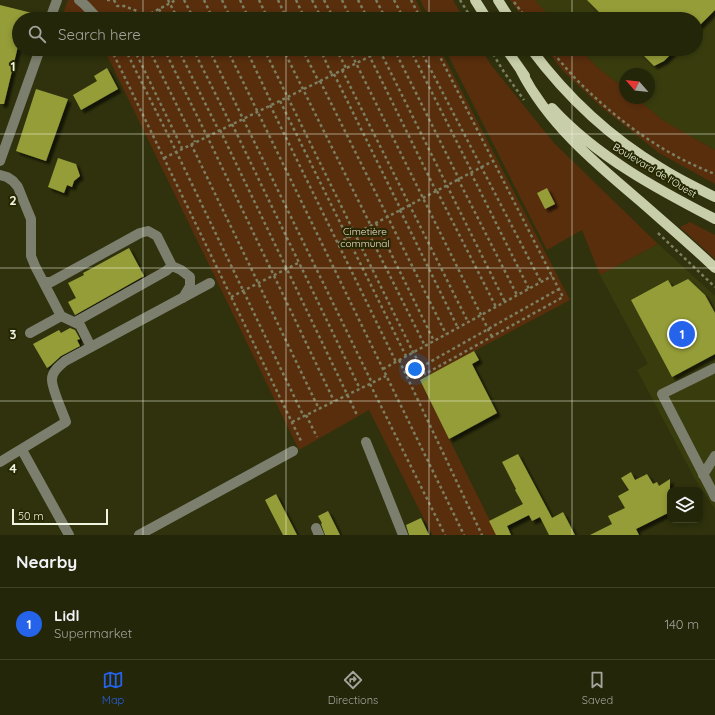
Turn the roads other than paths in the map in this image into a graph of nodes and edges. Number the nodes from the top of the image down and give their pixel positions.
1 (57, 0) edge
2 (79, 0) edge
3 (475, 0) edge
4 (498, 0) edge
5 (53, 12) edge
6 (92, 12) edge
7 (483, 12) edge
8 (506, 12) edge
9 (38, 56) edge
10 (511, 56) edge
11 (537, 56) edge
12 (521, 71) junction
13 (0, 161) edge
14 (0, 175) edge
15 (715, 197) edge
16 (715, 219) edge
17 (172, 266) junction
18 (715, 268) edge
19 (44, 282) junction
20 (210, 283) dead end
21 (183, 298) junction
22 (61, 316) junction
23 (75, 322) junction
24 (30, 333) dead end
25 (91, 348) junction
26 (715, 368) edge
27 (366, 442) dead end
28 (22, 450) junction
29 (293, 451) dead end
30 (715, 456) edge
31 (0, 462) edge
32 (703, 475) junction
33 (715, 498) edge
34 (69, 535) edge
35 (139, 535) edge
36 (403, 535) edge

1 - 5 street
2 - 6 street
3 - 7 main road
4 - 8 main road
9 - 13 street
10 - 12 main road, Boulevard de l'Ouest
11 - 15 main road, Boulevard de l'Ouest
12 - 16 main road, Boulevard de l'Ouest
12 - 18 main road
14 - 19 street
17 - 19 street
17 - 21 street
17 - 23 street
19 - 22 street
20 - 21 street
21 - 25 street
22 - 23 street
22 - 24 street
23 - 25 street
25 - 28 street
26 - 32 street
27 - 36 street
28 - 31 street
28 - 34 street
29 - 35 street
30 - 32 street
32 - 33 street

